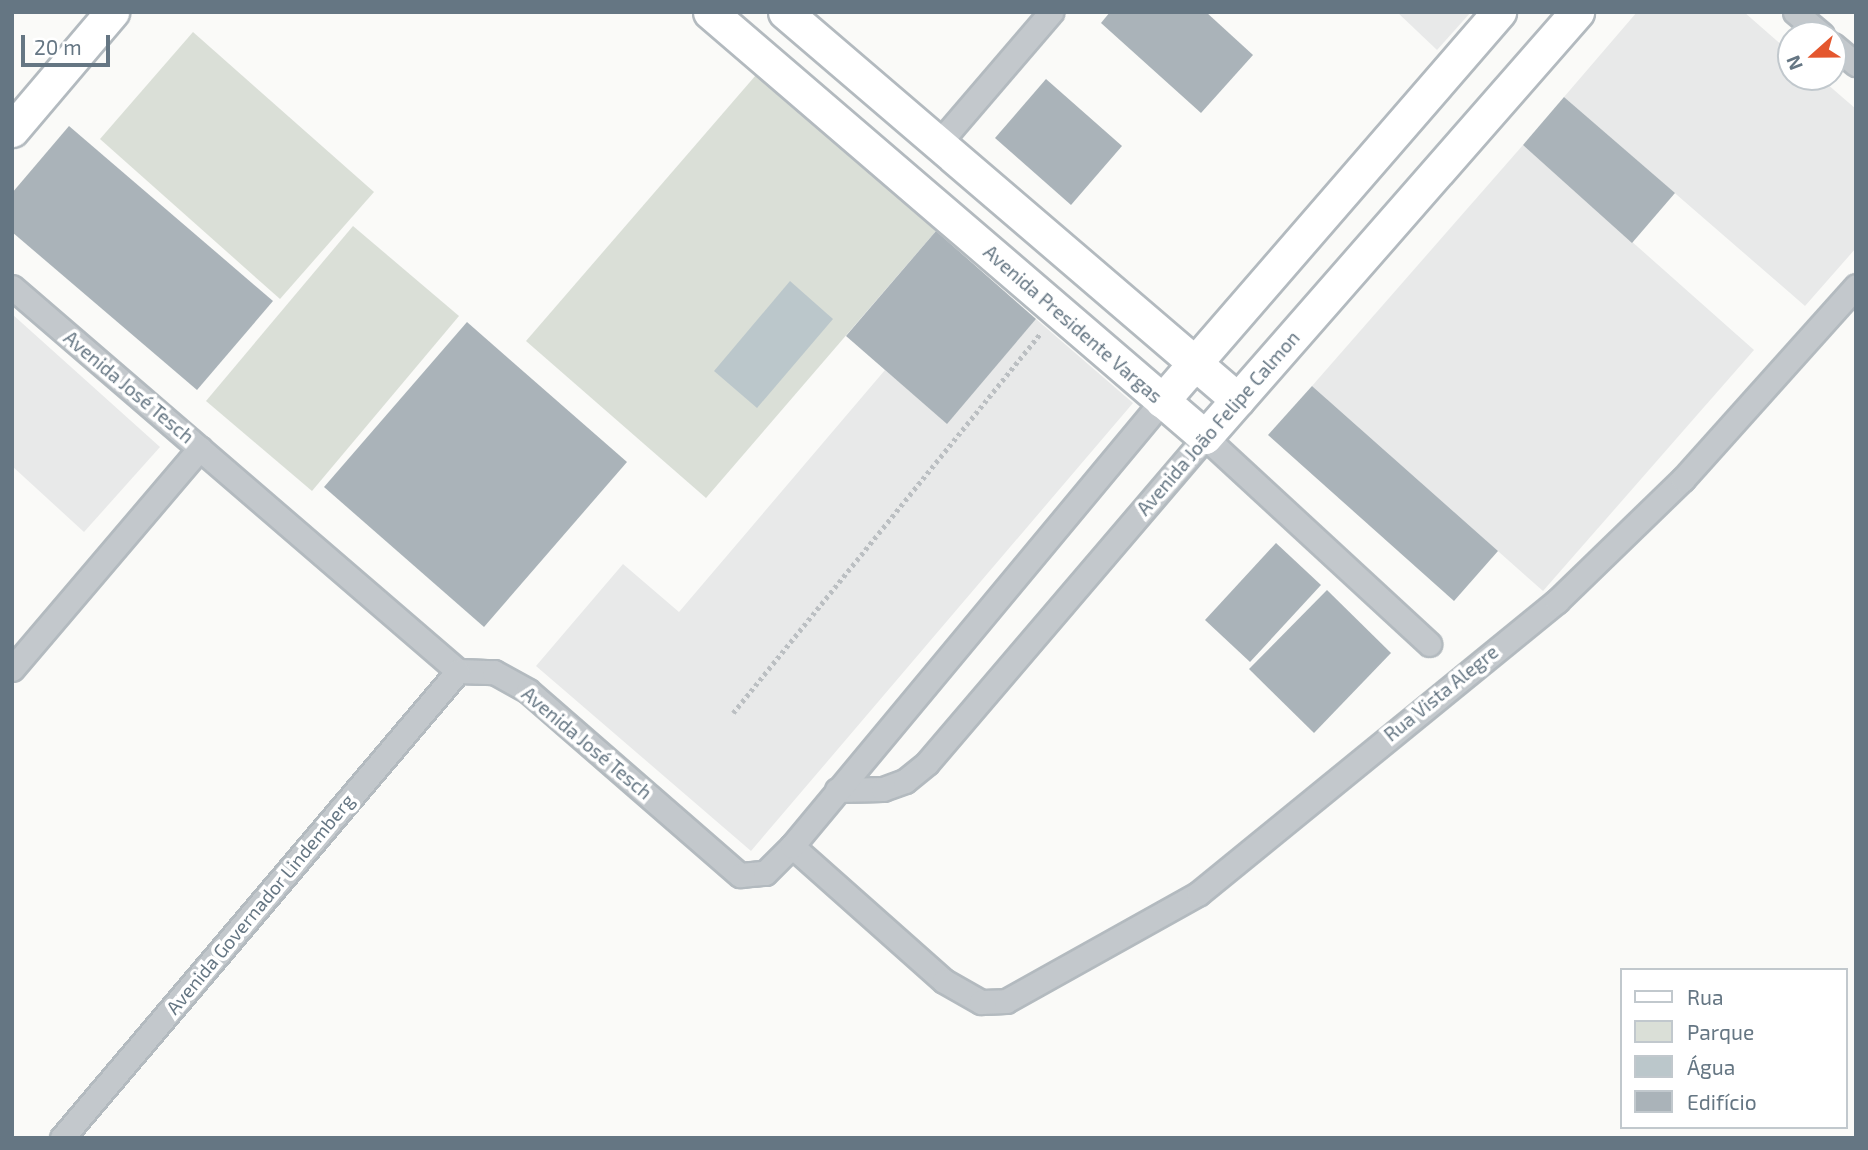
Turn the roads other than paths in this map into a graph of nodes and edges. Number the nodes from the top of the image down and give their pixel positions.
1 (113, 12) edge
2 (710, 12) edge
3 (785, 12) edge
4 (1051, 12) edge
5 (1499, 12) edge
6 (1577, 12) edge
7 (12, 130) edge
8 (938, 144) junction
9 (940, 210) junction
10 (1856, 286) edge
11 (12, 287) edge
12 (1195, 364) junction
13 (1238, 400) junction
14 (1163, 401) junction
15 (1205, 438) junction
16 (200, 448) junction
17 (1429, 645) dead end
18 (12, 669) edge
19 (457, 671) junction
20 (837, 790) junction
21 (792, 846) junction
22 (62, 1138) edge

1 - 7 main road
2 - 9 main road, Avenida Presidente Vargas
3 - 8 main road
4 - 8 street
5 - 12 main road
6 - 13 main road, Avenida João Felipe Calmon
8 - 9 main road
8 - 12 main road
9 - 14 main road, Avenida Presidente Vargas
10 - 21 street, Rua Vista Alegre
11 - 16 street, Avenida José Tesch
12 - 13 main road
12 - 14 main road
13 - 15 main road, Avenida João Felipe Calmon
14 - 15 main road, Avenida Presidente Vargas
14 - 20 street
15 - 17 street, Avenida Presidente Vargas
15 - 20 street, Avenida João Felipe Calmon
16 - 18 street
16 - 19 street, Avenida José Tesch
19 - 21 street, Avenida José Tesch
19 - 22 street, Avenida Governador Lindemberg
20 - 21 street

